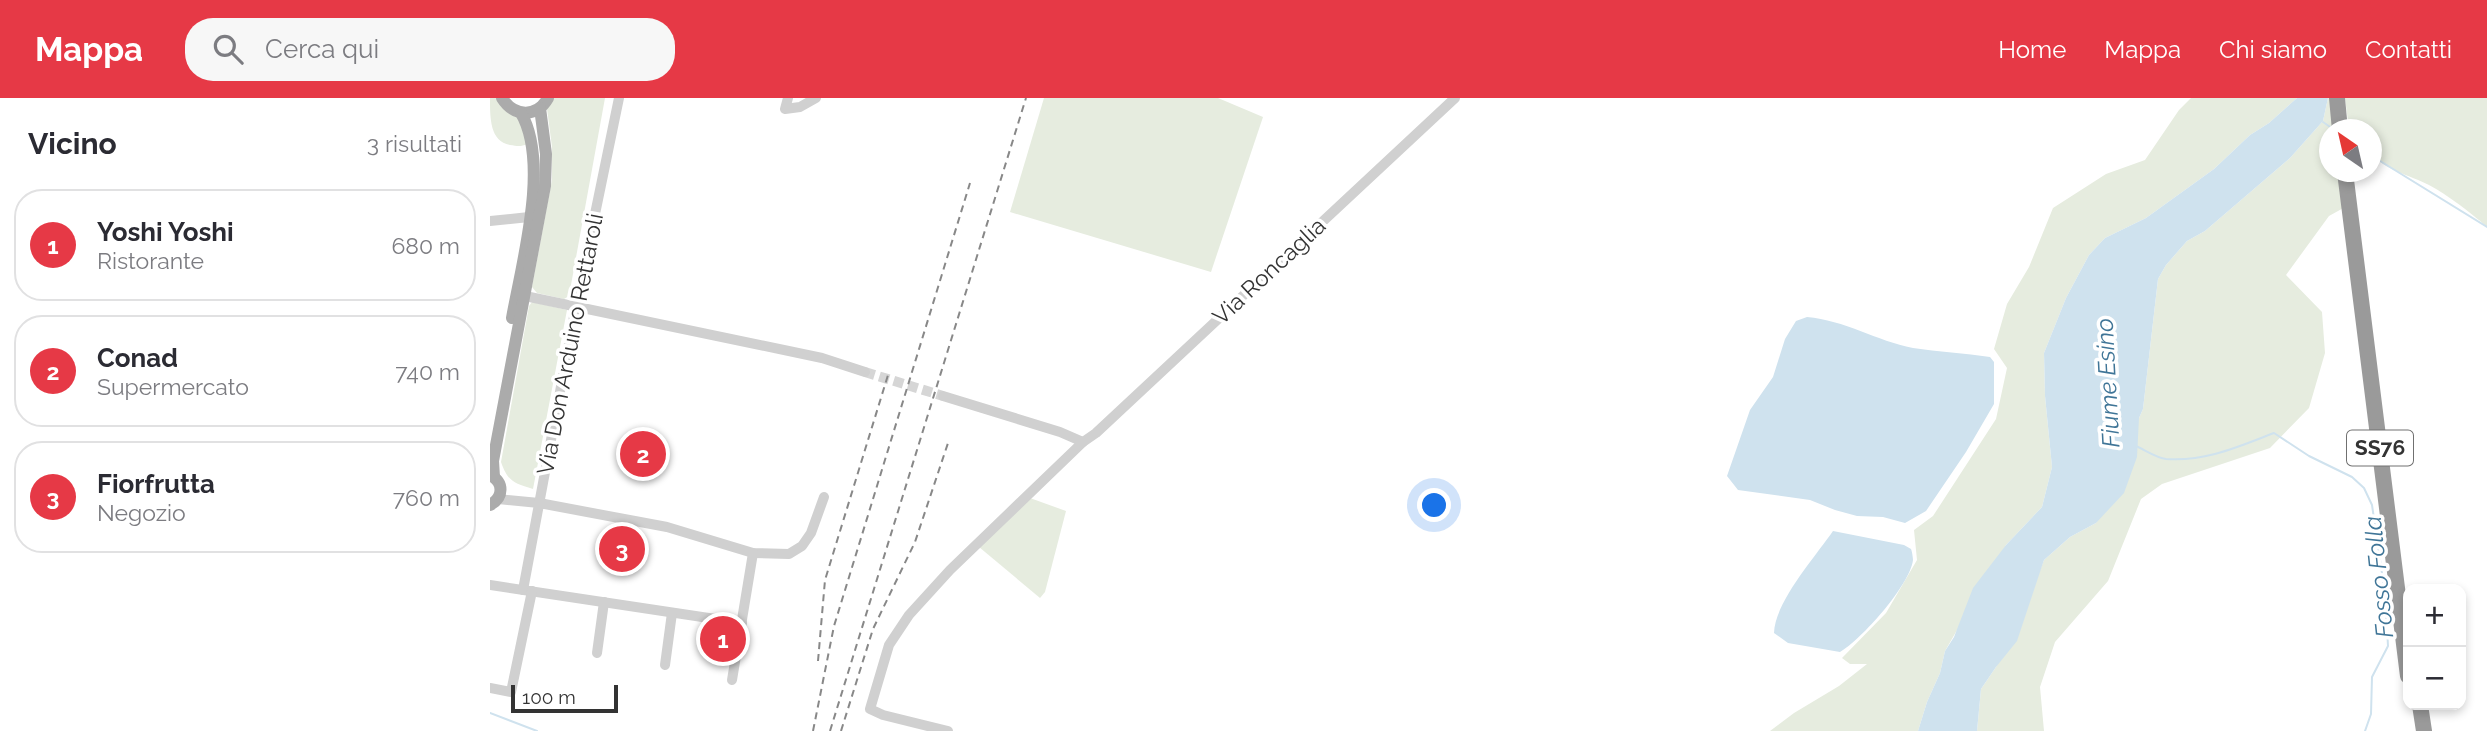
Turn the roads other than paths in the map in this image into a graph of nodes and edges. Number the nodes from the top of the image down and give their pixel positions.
1 (502, 98) edge
2 (619, 98) edge
3 (788, 98) edge
4 (816, 98) edge
5 (1455, 98) edge
6 (2337, 98) edge
7 (2345, 98) edge
8 (544, 103) edge
9 (521, 113) junction
10 (2339, 119) edge
11 (2348, 119) edge
12 (2347, 182) edge
13 (2354, 182) edge
14 (529, 217) junction
15 (2355, 220) junction
16 (490, 221) edge
17 (525, 296) junction
18 (576, 306) junction
19 (865, 372) tunnel mouth
20 (943, 396) tunnel mouth
21 (490, 442) edge
22 (1083, 443) junction
23 (494, 478) edge
24 (824, 497) dead end
25 (523, 501) junction
26 (539, 503) junction
27 (493, 504) edge
28 (753, 553) junction
29 (2405, 584) edge
30 (490, 585) edge
31 (527, 591) junction
32 (604, 602) junction
33 (672, 613) junction
34 (741, 623) junction
35 (2405, 647) edge
36 (597, 653) dead end
37 (665, 665) dead end
38 (733, 680) dead end
39 (490, 688) edge
40 (2413, 710) edge
41 (2421, 710) edge
42 (948, 731) edge
43 (2415, 731) edge
44 (2424, 731) edge

1 - 9 main road
2 - 18 street, Via Don Arduino Rettaroli
3 - 4 street
5 - 22 street, Via Roncaglia
6 - 10 highway
7 - 11 highway
8 - 9 main road
8 - 17 main road
9 - 14 main road
12 - 15 highway, SS76
13 - 15 highway, SS76
14 - 16 street
14 - 21 main road
15 - 29 highway, SS76
15 - 35 highway, SS76
17 - 18 street
17 - 23 main road
18 - 19 street
18 - 26 street, Via Don Arduino Rettaroli
20 - 22 street
22 - 42 street, Via Roncaglia
23 - 25 street
23 - 27 main road
24 - 28 street
25 - 26 street
25 - 27 street
26 - 28 street
26 - 31 street, Via Don Arduino Rettaroli
28 - 34 street
30 - 31 street
31 - 32 street
31 - 39 street, Via Don Arduino Rettaroli
32 - 33 street
32 - 36 street
33 - 34 street
33 - 37 street
34 - 38 street
40 - 43 highway
41 - 44 highway

